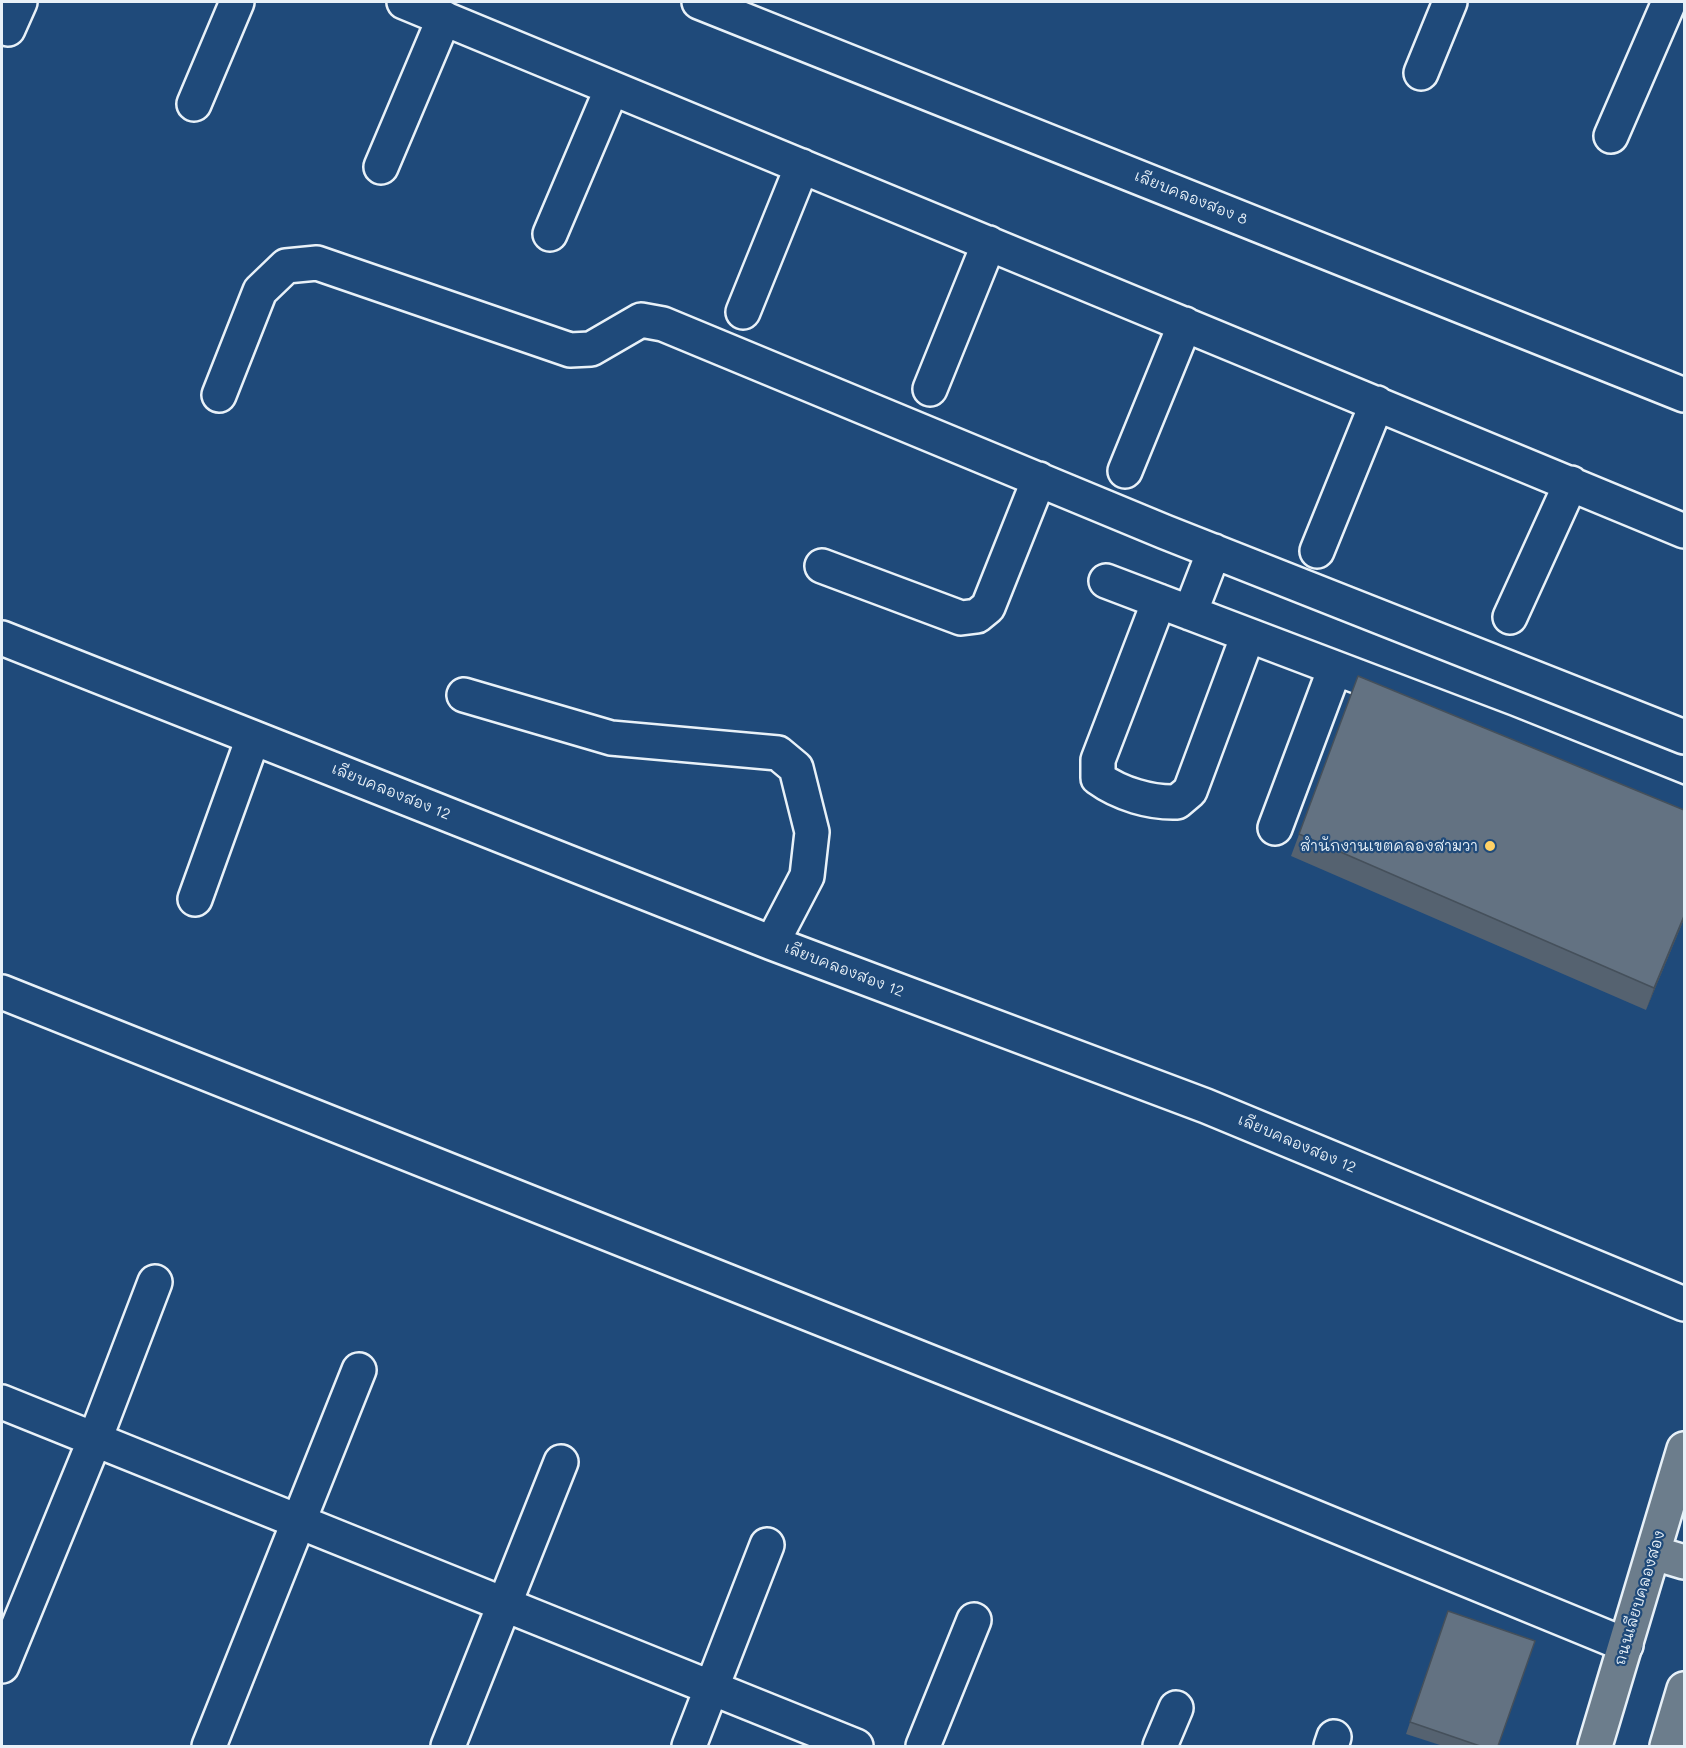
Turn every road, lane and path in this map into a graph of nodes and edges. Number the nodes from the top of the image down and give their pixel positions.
1 (237, 2) edge
2 (404, 2) edge
3 (699, 2) edge
4 (1450, 2) edge
5 (1669, 2) edge
6 (444, 18) junction
7 (1420, 73) dead end
8 (612, 88) junction
9 (194, 104) dead end
10 (1611, 136) dead end
11 (802, 166) junction
12 (381, 167) dead end
13 (550, 234) dead end
14 (989, 243) junction
15 (743, 312) dead end
16 (1185, 324) junction
17 (930, 389) dead end
18 (219, 395) dead end
19 (1684, 395) edge
20 (1377, 403) junction
21 (1125, 471) dead end
22 (1039, 479) junction
23 (1571, 483) junction
24 (1684, 531) edge
25 (1214, 551) junction
26 (1317, 551) dead end
27 (822, 566) dead end
28 (1106, 581) dead end
29 (1159, 601) junction
30 (1190, 613) junction
31 (1510, 617) dead end
32 (1248, 635) junction
33 (2, 638) edge
34 (1335, 668) junction
35 (464, 695) dead end
36 (1684, 737) edge
37 (253, 738) junction
38 (1684, 804) edge
39 (1275, 828) dead end
40 (195, 899) dead end
41 (772, 943) junction
42 (2, 992) edge
43 (155, 1282) dead end
44 (1684, 1304) edge
45 (359, 1370) dead end
46 (2, 1402) edge
47 (95, 1439) junction
48 (1684, 1449) edge
49 (561, 1462) dead end
50 (298, 1520) junction
51 (766, 1545) dead end
52 (1654, 1553) junction
53 (1684, 1562) edge
54 (505, 1604) junction
55 (974, 1620) dead end
56 (1626, 1645) junction
57 (2, 1666) edge
58 (712, 1688) junction
59 (1684, 1689) edge
60 (1176, 1708) dead end
61 (209, 1746) edge
62 (447, 1746) edge
63 (689, 1746) edge
64 (856, 1746) edge
65 (923, 1746) edge
66 (1160, 1746) edge
67 (1595, 1746) edge
68 (1668, 1746) edge

1 - 9 street
2 - 6 street
3 - 19 street, เลียบคลองสอง 8
4 - 7 street
5 - 10 street
6 - 8 street
6 - 12 street
8 - 11 street
8 - 13 street
11 - 14 street
11 - 15 street
14 - 16 street
14 - 17 street
16 - 20 street
16 - 21 street
18 - 22 street
20 - 23 street
20 - 26 street
22 - 25 street
22 - 27 street
23 - 24 street
23 - 31 street
25 - 30 street
25 - 36 street
28 - 29 street
29 - 30 street
29 - 32 street
30 - 32 street
32 - 34 street
33 - 37 street, เลียบคลองสอง 12
34 - 38 street
34 - 39 street
35 - 41 street
37 - 40 street
37 - 41 street, เลียบคลองสอง 12
41 - 44 street, เลียบคลองสอง 12
42 - 56 street
43 - 47 street
45 - 50 street
46 - 47 street
47 - 50 street
47 - 57 street
48 - 52 main road, ถนนเลียบคลองสอง
49 - 54 street
50 - 54 street
50 - 61 street
51 - 58 street
52 - 53 main road
52 - 56 main road, ถนนเลียบคลองสอง
54 - 58 street
54 - 62 street
55 - 65 street
56 - 67 main road, ถนนเลียบคลองสอง
58 - 63 street
58 - 64 street
59 - 68 main road
60 - 66 street

